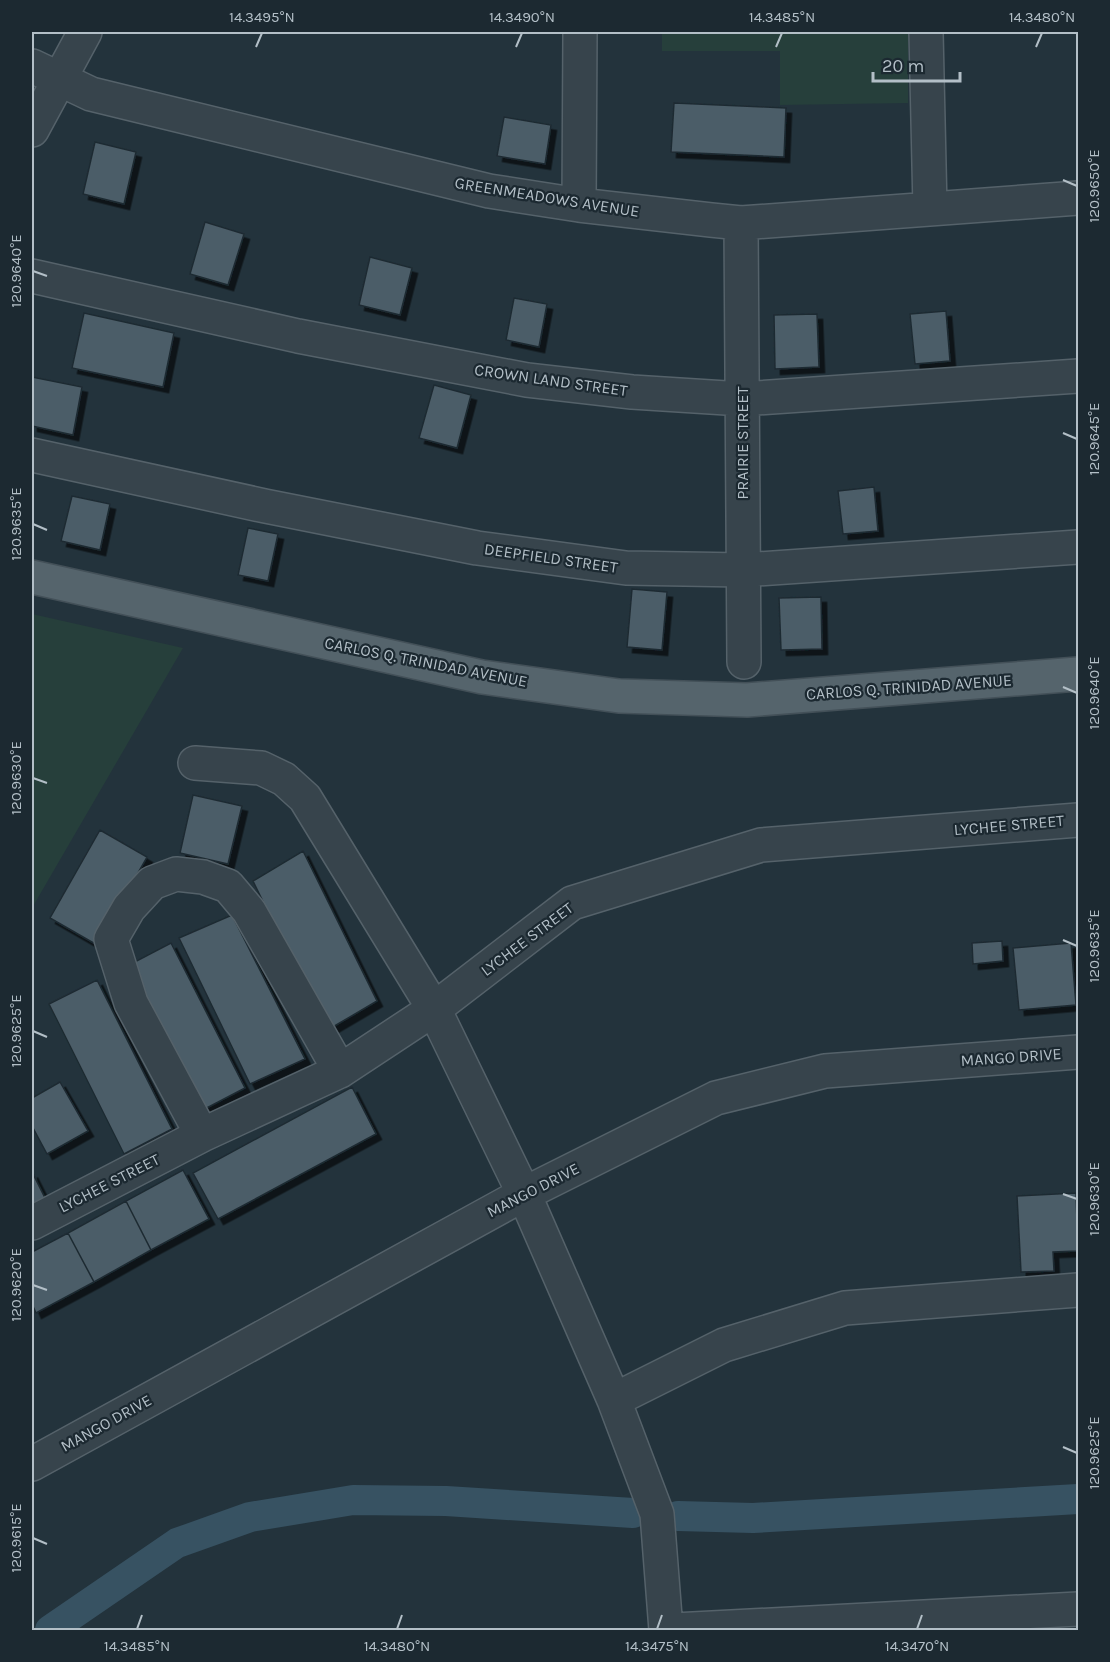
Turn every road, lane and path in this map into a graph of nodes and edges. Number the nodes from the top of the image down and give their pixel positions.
1 (85, 32) edge
2 (580, 32) edge
3 (926, 32) edge
4 (45, 73) edge
5 (32, 130) edge
6 (1078, 198) edge
7 (579, 205) junction
8 (930, 209) junction
9 (741, 223) junction
10 (32, 276) edge
11 (1078, 376) edge
12 (742, 399) junction
13 (32, 455) edge
14 (1078, 547) edge
15 (743, 570) junction
16 (32, 577) edge
17 (744, 662) dead end
18 (1078, 674) edge
19 (195, 763) dead end
20 (1078, 820) edge
21 (434, 1009) junction
22 (1078, 1052) edge
23 (340, 1071) junction
24 (202, 1135) junction
25 (524, 1194) junction
26 (32, 1223) edge
27 (1078, 1290) edge
28 (614, 1400) junction
29 (32, 1464) edge
30 (1078, 1609) edge
31 (666, 1630) edge
32 (674, 1630) edge

1 - 4 street
2 - 7 street
3 - 8 street
4 - 5 street
4 - 7 street, GREENMEADOWS AVENUE
6 - 8 street, GREENMEADOWS AVENUE
7 - 9 street, GREENMEADOWS AVENUE
8 - 9 street, GREENMEADOWS AVENUE
9 - 12 street, PRAIRIE STREET
10 - 12 street, CROWN LAND STREET
11 - 12 street, CROWN LAND STREET
12 - 15 street, PRAIRIE STREET
13 - 15 street, DEEPFIELD STREET
14 - 15 street, DEEPFIELD STREET
15 - 17 street, PRAIRIE STREET
16 - 18 main road, CARLOS Q. TRINIDAD AVENUE
19 - 21 street
20 - 21 street, LYCHEE STREET
21 - 23 street, LYCHEE STREET
21 - 25 street
22 - 25 street, MANGO DRIVE
23 - 24 street, LYCHEE STREET
23 - 24 street
24 - 26 street, LYCHEE STREET
25 - 28 street
25 - 29 street, MANGO DRIVE
27 - 28 street
28 - 31 street
30 - 32 street

